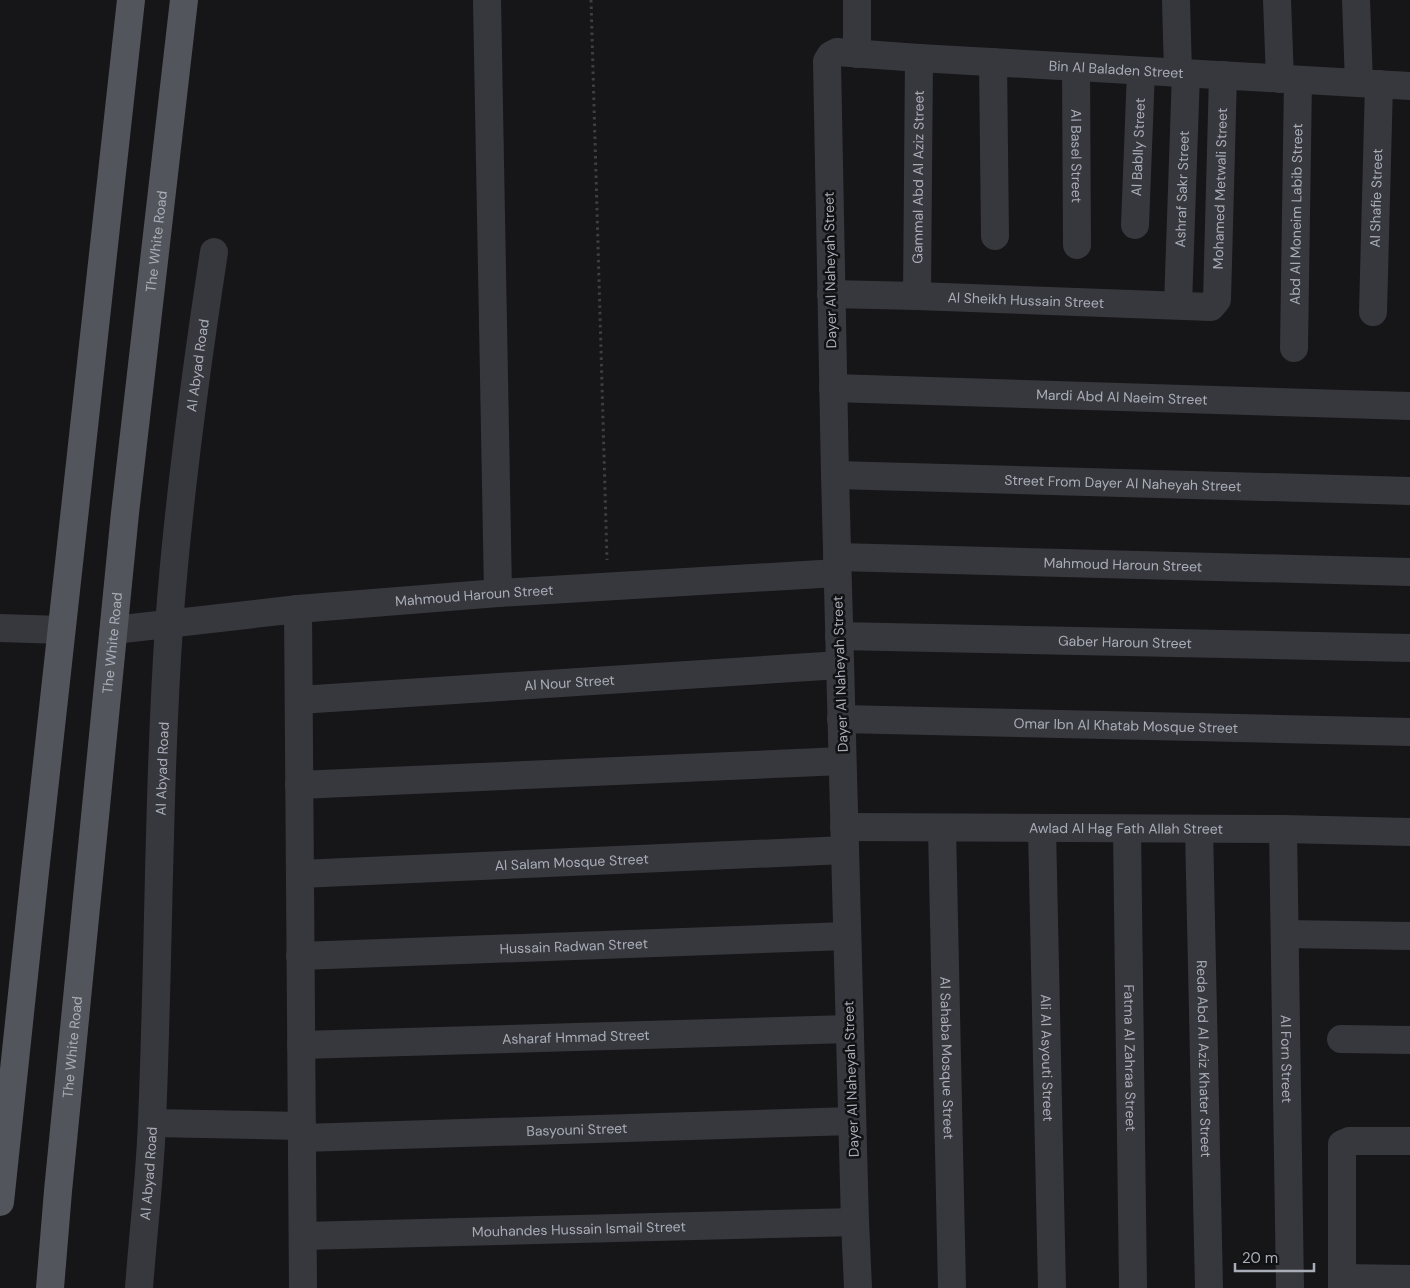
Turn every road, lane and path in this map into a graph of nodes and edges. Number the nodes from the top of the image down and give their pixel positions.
1 (131, 0) edge
2 (184, 0) edge
3 (487, 0) edge
4 (591, 0) edge
5 (857, 0) edge
6 (1176, 0) edge
7 (1277, 0) edge
8 (1356, 0) edge
9 (857, 54) junction
10 (919, 58) junction
11 (826, 61) joint
12 (993, 62) junction
13 (1076, 67) junction
14 (1141, 71) junction
15 (1182, 73) junction
16 (1223, 75) junction
17 (1289, 80) junction
18 (1369, 84) junction
19 (1410, 86) edge
20 (1135, 225) dead end
21 (995, 236) dead end
22 (1077, 245) dead end
23 (214, 252) dead end
24 (831, 294) junction
25 (917, 296) junction
26 (1217, 300) joint
27 (1178, 305) junction
28 (1373, 312) dead end
29 (1294, 348) dead end
30 (833, 388) junction
31 (1410, 406) edge
32 (835, 475) junction
33 (1410, 491) edge
34 (837, 565) junction
35 (1410, 572) edge
36 (608, 586) junction
37 (498, 592) junction
38 (298, 609) junction
39 (169, 624) junction
40 (0, 628) edge
41 (61, 630) junction
42 (114, 630) junction
43 (839, 636) junction
44 (1410, 648) edge
45 (840, 665) junction
46 (299, 700) junction
47 (841, 719) junction
48 (1410, 732) edge
49 (842, 761) junction
50 (299, 784) junction
51 (942, 828) junction
52 (1042, 828) junction
53 (1127, 829) junction
54 (1199, 829) junction
55 (1283, 830) junction
56 (1410, 832) edge
57 (844, 839) junction
58 (300, 874) junction
59 (1285, 934) junction
60 (847, 936) junction
61 (1410, 936) edge
62 (300, 956) junction
63 (850, 1029) junction
64 (1342, 1039) dead end
65 (1410, 1040) edge
66 (301, 1046) junction
67 (852, 1121) junction
68 (152, 1123) junction
69 (302, 1132) junction
70 (1410, 1141) edge
71 (0, 1202) edge
72 (855, 1222) junction
73 (303, 1236) junction
74 (1410, 1279) edge
75 (1342, 1283) edge
76 (50, 1288) edge
77 (139, 1288) edge
78 (303, 1288) edge
79 (858, 1288) edge
80 (952, 1288) edge
81 (1052, 1288) edge
82 (1133, 1288) edge
83 (1209, 1288) edge
84 (1290, 1288) edge

1 - 41 main road
2 - 42 main road, The White Road
3 - 37 street
4 - 36 path
5 - 9 street
6 - 15 street, Ashraf Sakr Street
7 - 17 street, Abd Al Moneim Labib Street
8 - 18 street, Al Shafie Street
9 - 10 street, Bin Al Baladen Street
9 - 11 street, Bin Al Baladen Street
10 - 12 street, Bin Al Baladen Street
10 - 25 street, Gammal Abd Al Aziz Street
11 - 24 street, Dayer Al Naheyah Street
12 - 13 street, Bin Al Baladen Street
12 - 21 street
13 - 14 street, Bin Al Baladen Street
13 - 22 street, Al Basel Street
14 - 15 street, Bin Al Baladen Street
14 - 20 street, Al Bablly Street
15 - 16 street, Bin Al Baladen Street
15 - 27 street, Ashraf Sakr Street
16 - 17 street, Bin Al Baladen Street
16 - 26 street, Mohamed Metwali Street
17 - 18 street, Bin Al Baladen Street
17 - 29 street, Abd Al Moneim Labib Street
18 - 19 street, Bin Al Baladen Street
18 - 28 street, Al Shafie Street
23 - 39 street, Al Abyad Road
24 - 25 street, Al Sheikh Hussain Street
24 - 30 street, Dayer Al Naheyah Street
25 - 27 street, Al Sheikh Hussain Street
26 - 27 street, Al Sheikh Hussain Street
30 - 31 street, Mardi Abd Al Naeim Street
30 - 32 street, Dayer Al Naheyah Street
32 - 33 street, Street From Dayer Al Naheyah Street
32 - 34 street, Dayer Al Naheyah Street
34 - 35 street, Mahmoud Haroun Street
34 - 36 street, Mahmoud Haroun Street
34 - 43 street, Dayer Al Naheyah Street
36 - 37 street, Mahmoud Haroun Street
37 - 38 street, Mahmoud Haroun Street
38 - 39 street, Mahmoud Haroun Street
38 - 46 street
39 - 42 street, Mahmoud Haroun Street
39 - 68 street, Al Abyad Road
40 - 41 street
41 - 71 main road
42 - 76 main road, The White Road
43 - 44 street, Gaber Haroun Street
43 - 45 street, Dayer Al Naheyah Street
45 - 46 street, Al Nour Street
45 - 47 street, Dayer Al Naheyah Street
46 - 50 street
47 - 48 street, Omar Ibn Al Khatab Mosque Street
47 - 49 street, Dayer Al Naheyah Street
49 - 50 street
49 - 57 street, Dayer Al Naheyah Street
50 - 58 street
51 - 52 street, Awlad Al Hag Fath Allah Street
51 - 57 street, Awlad Al Hag Fath Allah Street
51 - 80 street, Al Sahaba Mosque Street
52 - 53 street, Awlad Al Hag Fath Allah Street
52 - 81 street, Ali Al Asyouti Street
53 - 54 street, Awlad Al Hag Fath Allah Street
53 - 82 street, Fatma Al Zahraa Street
54 - 55 street, Awlad Al Hag Fath Allah Street
54 - 83 street, Reda Abd Al Aziz Khater Street
55 - 56 street, Awlad Al Hag Fath Allah Street
55 - 59 street, Al Forn Street
57 - 58 street, Al Salam Mosque Street
57 - 60 street, Dayer Al Naheyah Street
58 - 62 street
59 - 61 street
59 - 84 street, Al Forn Street
60 - 62 street, Hussain Radwan Street
60 - 63 street, Dayer Al Naheyah Street
62 - 66 street
63 - 66 street, Asharaf Hmmad Street
63 - 67 street, Dayer Al Naheyah Street
64 - 65 street
66 - 69 street
67 - 69 street, Basyouni Street
67 - 72 street, Dayer Al Naheyah Street
68 - 69 street, Basyouni Street
68 - 77 street, Al Abyad Road
69 - 73 street
70 - 75 street
72 - 73 street, Mouhandes Hussain Ismail Street
72 - 79 street, Dayer Al Naheyah Street
73 - 78 street
74 - 75 street

